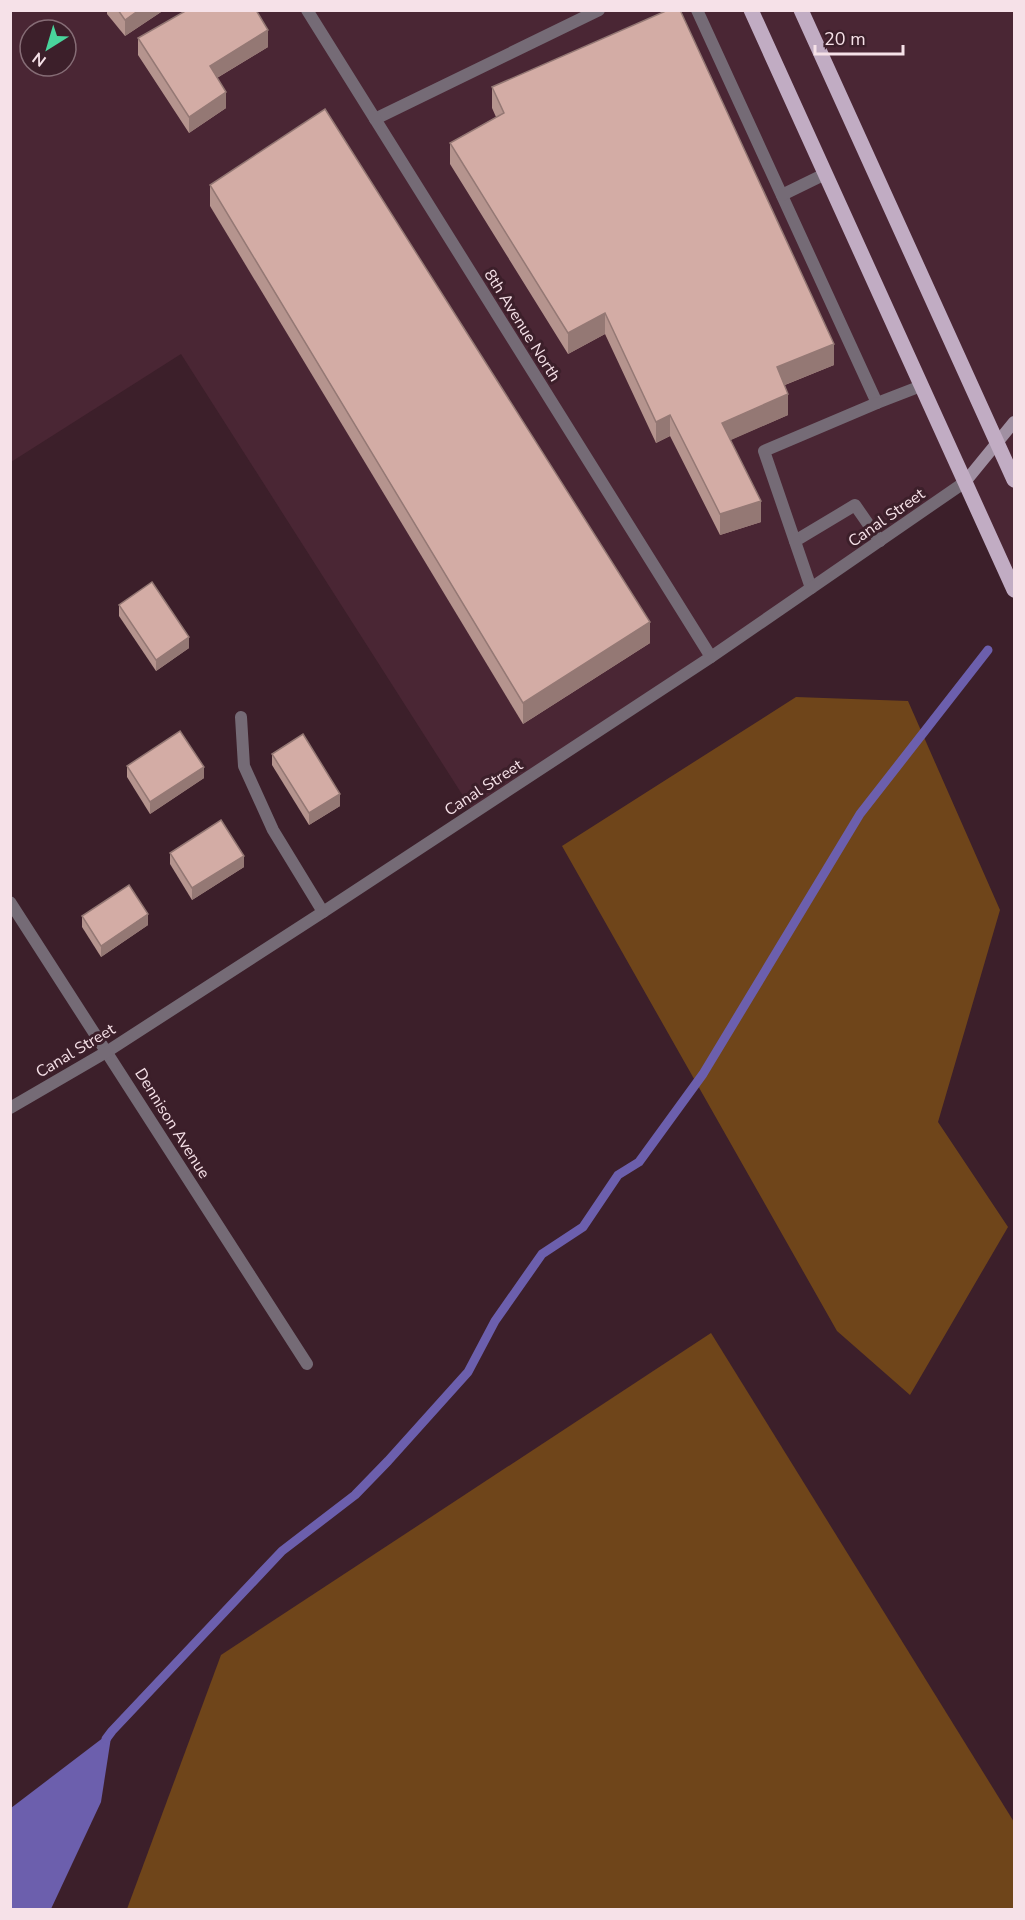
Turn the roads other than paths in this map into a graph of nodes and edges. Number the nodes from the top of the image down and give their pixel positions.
1 (307, 10) edge
2 (599, 10) edge
3 (697, 10) edge
4 (751, 10) edge
5 (801, 10) edge
6 (375, 119) junction
7 (825, 174) junction
8 (782, 195) junction
9 (921, 386) junction
10 (877, 403) junction
11 (1014, 422) edge
12 (998, 443) junction
13 (1014, 480) edge
14 (965, 482) junction
15 (795, 541) junction
16 (880, 541) junction
17 (811, 588) junction
18 (1014, 590) edge
19 (711, 657) junction
20 (241, 717) dead end
21 (10, 902) edge
22 (323, 912) junction
23 (108, 1051) junction
24 (10, 1108) edge
25 (307, 1364) dead end

1 - 6 street, 8th Avenue North
2 - 6 street
3 - 8 street
4 - 7 main road
5 - 12 main road
6 - 19 street, 8th Avenue North
7 - 8 street
7 - 9 main road
8 - 10 street
9 - 10 street
9 - 14 main road
10 - 15 street
11 - 12 street
12 - 13 main road
12 - 14 street
14 - 16 street, Canal Street
14 - 18 main road
15 - 16 street
15 - 17 street
16 - 17 street, Canal Street
17 - 19 street, Canal Street
19 - 22 street, Canal Street
20 - 22 street
21 - 23 street, Dennison Avenue
22 - 23 street, Canal Street
23 - 24 street, Canal Street
23 - 25 street, Dennison Avenue

